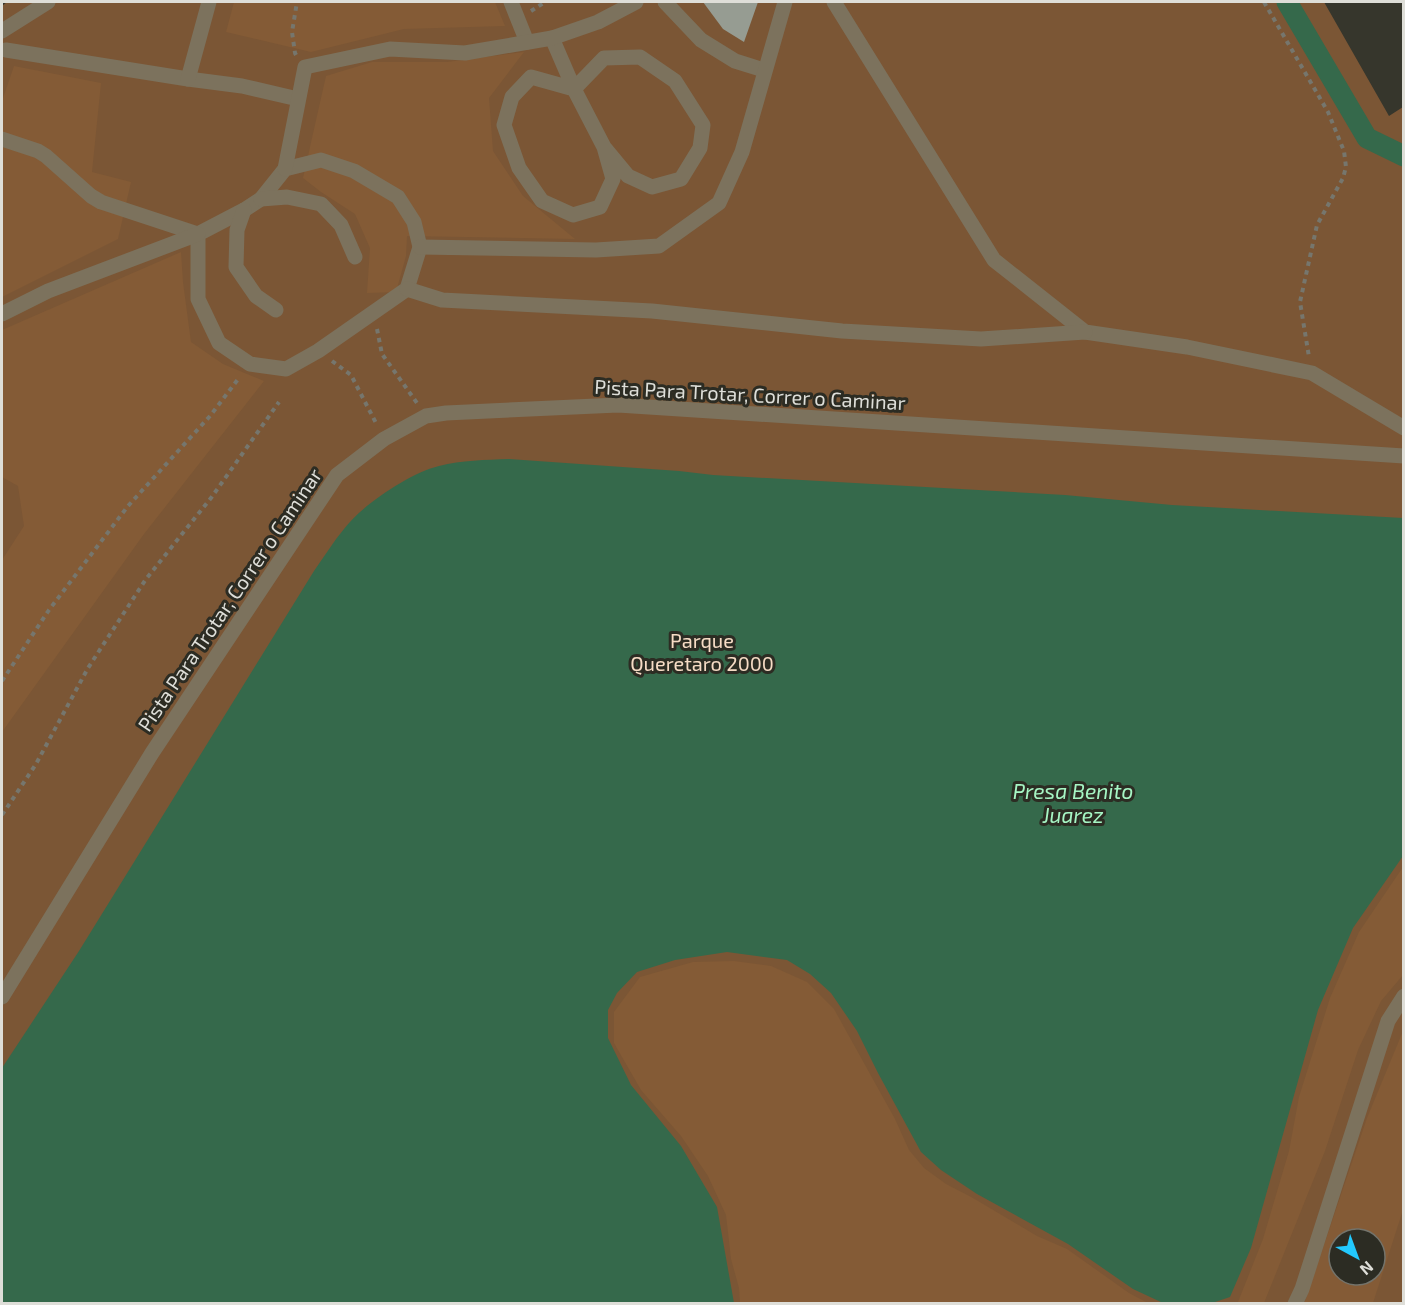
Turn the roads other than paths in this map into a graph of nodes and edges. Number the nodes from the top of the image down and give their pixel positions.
1 (48, 2) edge
2 (209, 2) edge
3 (511, 2) edge
4 (636, 2) edge
5 (665, 2) edge
6 (785, 2) edge
7 (834, 2) edge
8 (2, 31) edge
9 (552, 38) junction
10 (527, 42) junction
11 (6, 50) dead end
12 (764, 70) junction
13 (188, 79) junction
14 (574, 89) junction
15 (298, 99) junction
16 (2, 139) edge
17 (604, 147) junction
18 (285, 169) junction
19 (261, 199) junction
20 (244, 210) junction
21 (198, 234) junction
22 (420, 247) junction
23 (355, 257) dead end
24 (407, 289) junction
25 (276, 310) dead end
26 (2, 314) edge
27 (1085, 332) junction
28 (1404, 428) edge
29 (1404, 456) edge
30 (1404, 996) edge
31 (2, 997) edge
32 (1295, 1304) edge

1 - 8 street
2 - 13 street
3 - 10 street
4 - 9 street
5 - 12 street
6 - 12 street
7 - 27 street
9 - 10 street
9 - 14 street
10 - 15 street
11 - 13 street
12 - 22 street
13 - 15 street
14 - 17 street
14 - 17 street
14 - 17 street
15 - 18 street
16 - 21 street
18 - 19 street
18 - 22 street
19 - 20 street
19 - 23 street
20 - 21 street
20 - 25 street
21 - 24 street
21 - 26 street
22 - 24 street
24 - 27 street
27 - 28 street
29 - 31 street, Pista Para Trotar, Correr o Caminar
30 - 32 street

